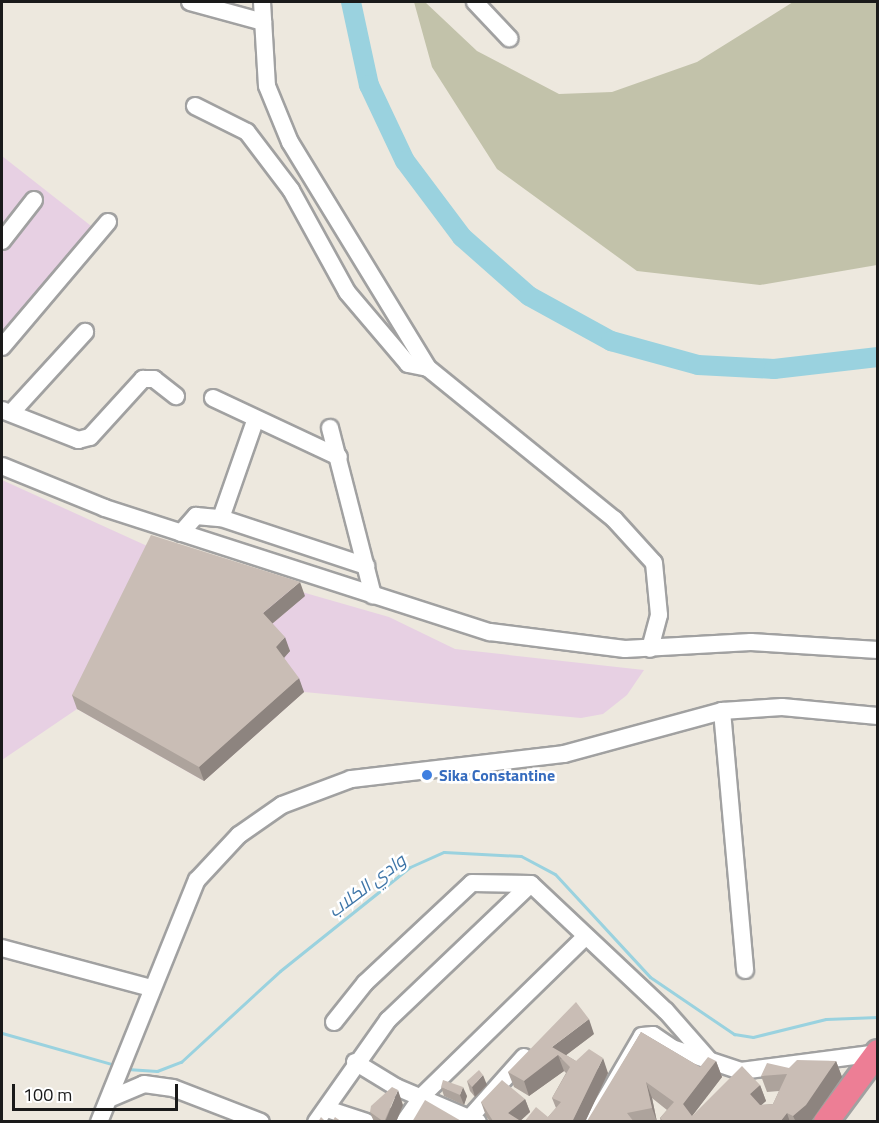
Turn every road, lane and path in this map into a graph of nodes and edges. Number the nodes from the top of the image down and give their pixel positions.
1 (190, 2) edge
2 (262, 2) edge
3 (475, 2) edge
4 (263, 22) junction
5 (509, 38) dead end
6 (195, 106) dead end
7 (34, 200) dead end
8 (108, 222) dead end
9 (2, 241) edge
10 (85, 332) dead end
11 (2, 347) edge
12 (428, 368) junction
13 (176, 396) dead end
14 (213, 398) dead end
15 (6, 411) edge
16 (255, 421) junction
17 (330, 428) dead end
18 (339, 458) junction
19 (2, 466) edge
20 (221, 518) junction
21 (181, 532) junction
22 (366, 566) junction
23 (373, 597) junction
24 (650, 649) junction
25 (878, 650) edge
26 (722, 711) junction
27 (878, 716) edge
28 (531, 884) junction
29 (584, 938) junction
30 (2, 948) edge
31 (745, 970) dead end
32 (151, 988) junction
33 (334, 1022) dead end
34 (538, 1043) edge
35 (877, 1053) edge
36 (710, 1061) junction
37 (356, 1062) junction
38 (741, 1071) junction
39 (878, 1081) edge
40 (727, 1088) edge
41 (111, 1094) junction
42 (422, 1096) junction
43 (321, 1115) edge
44 (471, 1120) edge
45 (99, 1122) edge
46 (261, 1122) edge
47 (366, 1122) edge
48 (404, 1122) edge
49 (592, 1122) edge
50 (826, 1122) edge
51 (845, 1122) edge

1 - 4 street
2 - 4 street
3 - 5 street
4 - 12 street
6 - 12 street
7 - 9 street
8 - 11 street
10 - 15 street
12 - 24 street
13 - 15 street
14 - 16 street
16 - 18 street
16 - 20 street
17 - 18 street
18 - 22 street
19 - 21 street
20 - 21 street
20 - 22 street
21 - 23 street
22 - 23 street
23 - 24 street
24 - 25 street
26 - 27 street
26 - 31 street
26 - 32 street
28 - 29 street
28 - 33 street
28 - 37 street
29 - 36 street
29 - 42 street
30 - 32 street
32 - 41 street
34 - 44 street
35 - 38 street
35 - 50 highway
36 - 38 street
36 - 49 street
37 - 42 street
37 - 43 street
38 - 40 street
39 - 51 highway
41 - 45 street
41 - 46 street
42 - 44 street
42 - 48 street
43 - 47 street

